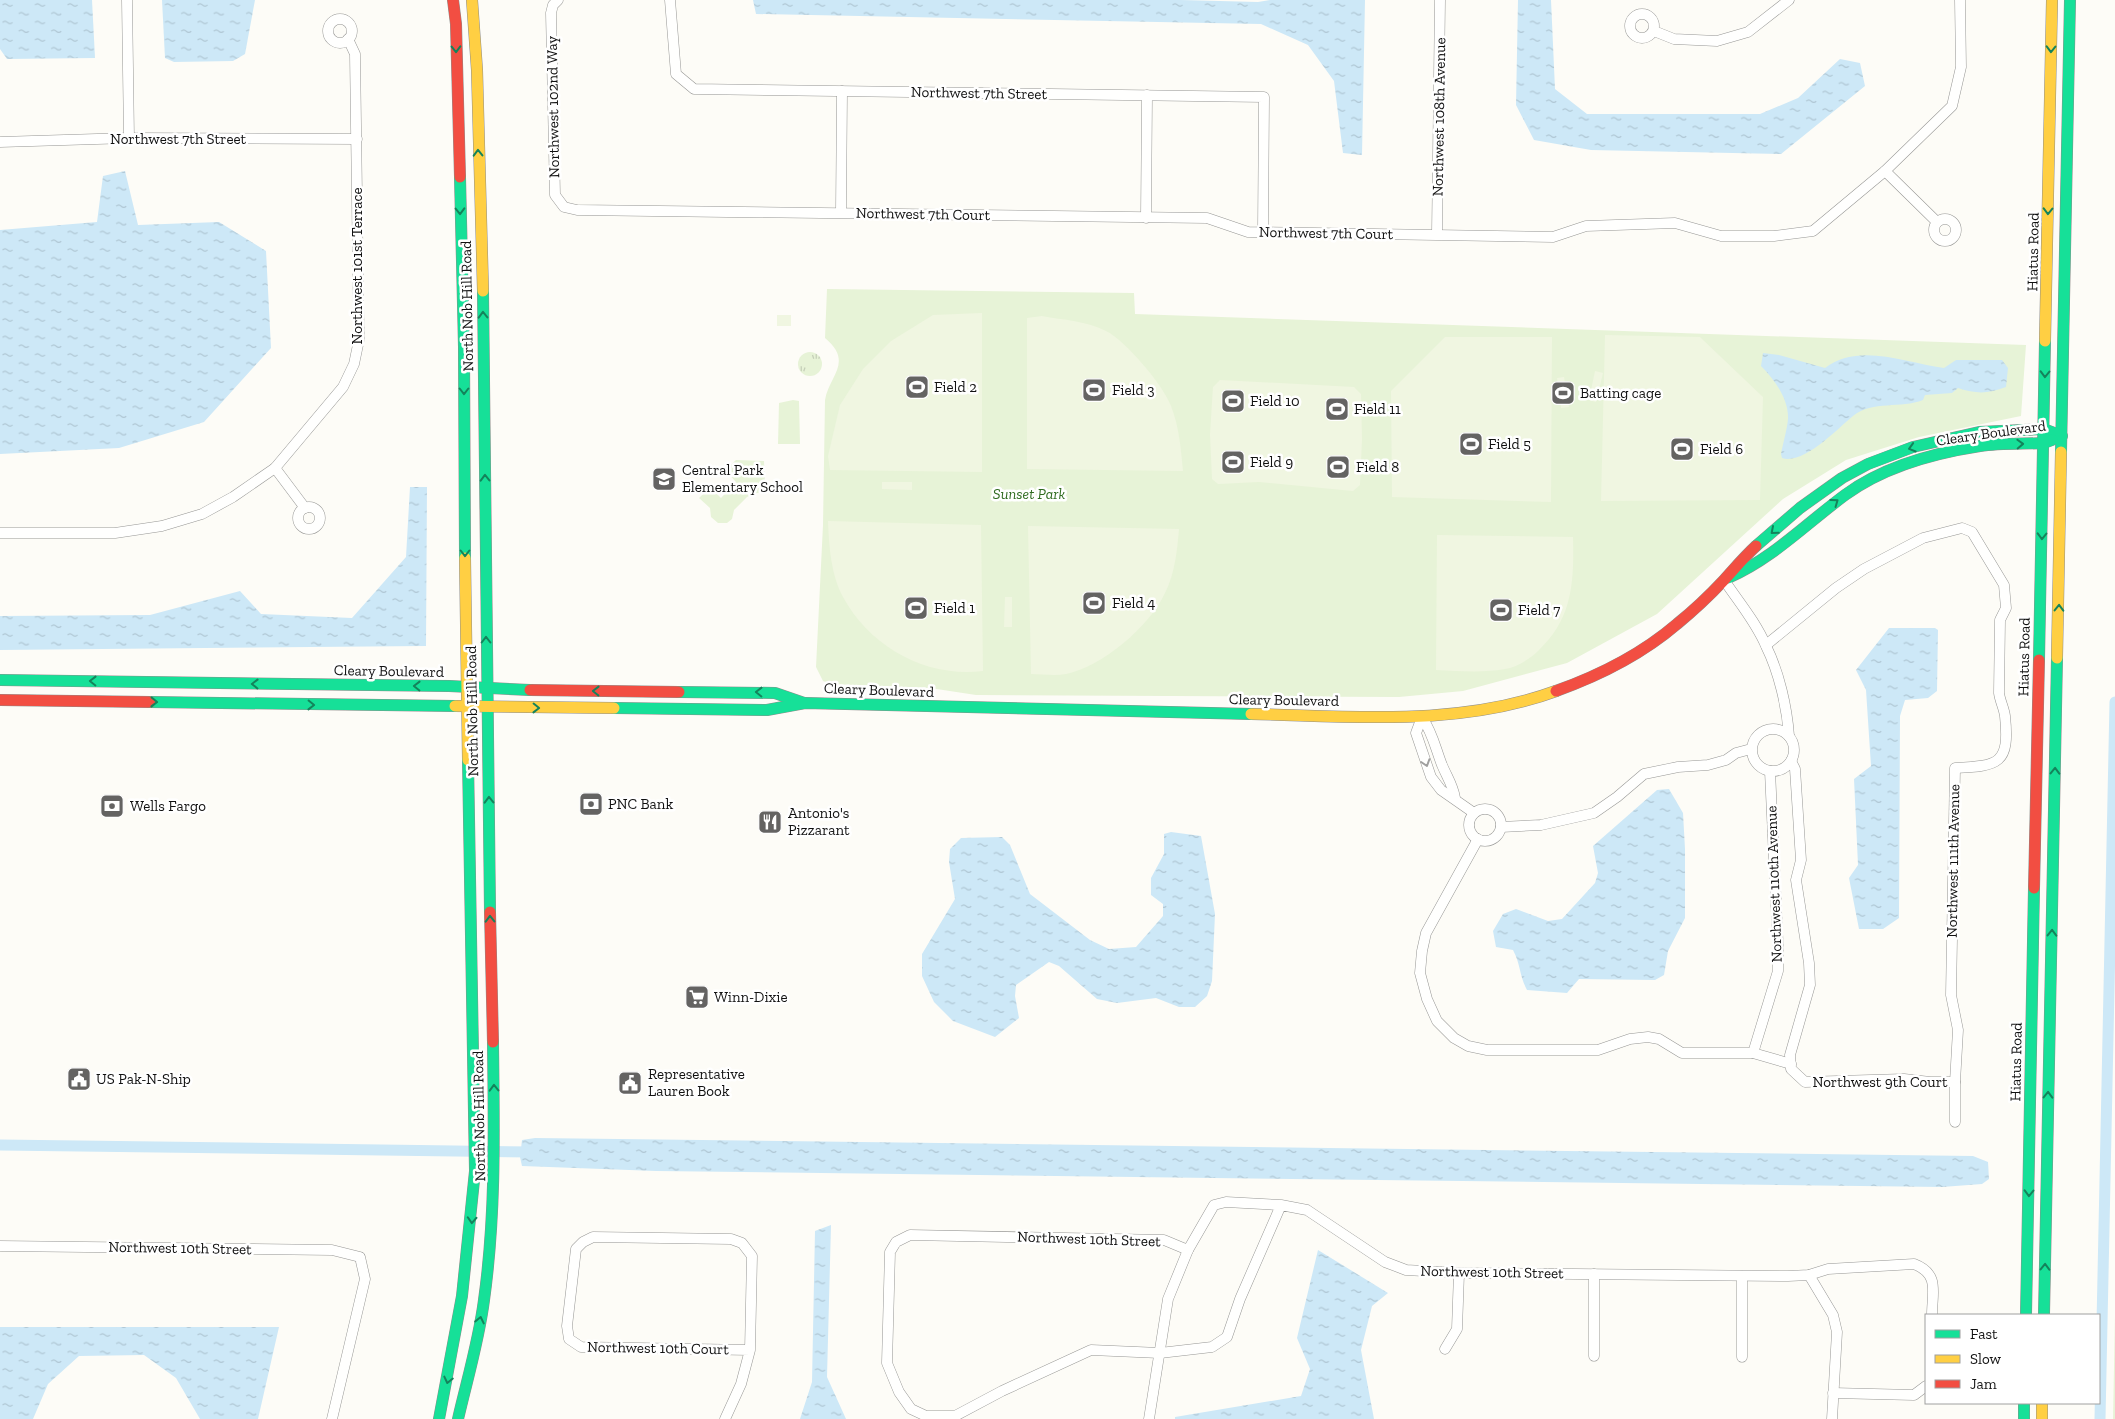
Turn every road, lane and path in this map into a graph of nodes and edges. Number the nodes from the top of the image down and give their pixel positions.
1 (127, 0) edge
2 (453, 0) edge
3 (472, 0) edge
4 (670, 0) edge
5 (1440, 0) edge
6 (1789, 0) edge
7 (1960, 0) edge
8 (2052, 0) edge
9 (2070, 0) edge
10 (555, 2) edge
11 (1654, 31) dead end
12 (348, 39) dead end
13 (842, 91) junction
14 (1147, 94) junction
15 (129, 138) junction
16 (357, 139) junction
17 (0, 142) edge
18 (1884, 171) junction
19 (564, 207) joint
20 (841, 212) junction
21 (1146, 218) junction
22 (1938, 222) dead end
23 (1263, 232) junction
24 (1437, 234) junction
25 (2044, 429) junction
26 (2062, 436) junction
27 (2044, 443) junction
28 (274, 468) junction
29 (305, 508) dead end
30 (0, 533) edge
31 (1724, 580) junction
32 (1766, 645) junction
33 (0, 680) edge
34 (466, 688) junction
35 (487, 689) junction
36 (0, 700) edge
37 (806, 703) junction
38 (467, 707) junction
39 (487, 707) junction
40 (1422, 717) junction
41 (1789, 736) junction
42 (1752, 750) junction
43 (1791, 761) junction
44 (1770, 770) junction
45 (1455, 798) junction
46 (1474, 813) junction
47 (1501, 827) junction
48 (1478, 839) junction
49 (1753, 1053) junction
50 (1790, 1064) junction
51 (1955, 1082) junction
52 (1955, 1122) dead end
53 (1281, 1205) junction
54 (0, 1246) edge
55 (1188, 1250) junction
56 (1459, 1273) junction
57 (1594, 1274) junction
58 (1809, 1274) junction
59 (1742, 1276) junction
60 (1932, 1314) edge
61 (2026, 1314) edge
62 (2044, 1314) edge
63 (1445, 1349) dead end
64 (750, 1350) junction
65 (1160, 1353) junction
66 (1594, 1356) dead end
67 (1742, 1357) dead end
68 (1925, 1388) edge
69 (1834, 1393) junction
70 (2024, 1404) edge
71 (2042, 1404) edge
72 (332, 1419) edge
73 (439, 1419) edge
74 (458, 1419) edge
75 (725, 1419) edge
76 (1149, 1419) edge
77 (1832, 1419) edge
78 (2024, 1419) edge
79 (2042, 1419) edge

1 - 15 street
2 -> 34 main road, North Nob Hill Road
35 -> 3 main road, North Nob Hill Road
4 - 13 street, Northwest 7th Street
5 - 24 street, Northwest 108th Avenue
6 - 11 street
7 - 18 street
8 -> 25 main road, Hiatus Road
9 - 26 main road
10 - 19 street, Northwest 102nd Way
12 - 16 street, Northwest 101st Terrace
13 - 14 street, Northwest 7th Street
13 - 20 street
14 - 21 street
14 - 23 street, Northwest 7th Street
15 - 16 street, Northwest 7th Street
15 - 17 street, Northwest 7th Street
16 - 28 street, Northwest 101st Terrace
18 - 22 street
18 - 24 street, Northwest 7th Court
19 - 20 street, Northwest 7th Court
20 - 21 street, Northwest 7th Court
21 - 23 street, Northwest 7th Court
23 - 24 street, Northwest 7th Court
25 - 26 main road, Cleary Boulevard
25 - 27 main road, Hiatus Road
25 -> 31 main road, Cleary Boulevard
26 - 27 main road, Cleary Boulevard
62 -> 26 main road
31 -> 27 main road, Cleary Boulevard
27 -> 61 main road, Hiatus Road
28 - 29 street
28 - 30 street, Northwest 101st Terrace
31 - 32 street
31 - 40 main road, Cleary Boulevard
32 - 41 street
32 - 51 street, Northwest 111th Avenue
34 -> 33 main road, Cleary Boulevard
34 - 35 main road, Cleary Boulevard
34 - 38 main road, North Nob Hill Road
37 -> 35 main road, Cleary Boulevard
35 - 39 main road, North Nob Hill Road
36 -> 38 main road, Cleary Boulevard
39 -> 37 main road, Cleary Boulevard
37 - 40 main road, Cleary Boulevard
38 - 39 main road, Cleary Boulevard
38 -> 73 main road, North Nob Hill Road
74 -> 39 main road, North Nob Hill Road
40 - 45 street
40 -> 45 street
41 - 42 street
41 - 43 street
42 - 44 street
42 - 47 street
43 - 44 street
43 - 50 street
44 - 49 street, Northwest 110th Avenue
45 - 46 street
46 - 47 street
46 - 48 street
47 - 48 street
48 - 49 street
49 - 50 street
50 - 51 street, Northwest 9th Court
51 - 52 street, Northwest 111th Avenue
53 - 55 street, Northwest 10th Street
53 - 56 street, Northwest 10th Street
53 - 65 street
54 - 72 street, Northwest 10th Street
55 - 65 street
55 - 65 street, Northwest 10th Street
56 - 57 street, Northwest 10th Street
56 - 63 street
57 - 59 street, Northwest 10th Street
57 - 66 street
58 - 59 street, Northwest 10th Street
58 - 60 street, Northwest 10th Street
58 - 69 street
59 - 67 street
64 - 64 street, Northwest 10th Court
64 - 75 street
65 - 76 street
68 - 69 street
69 - 77 street
70 - 78 main road
71 - 79 main road

